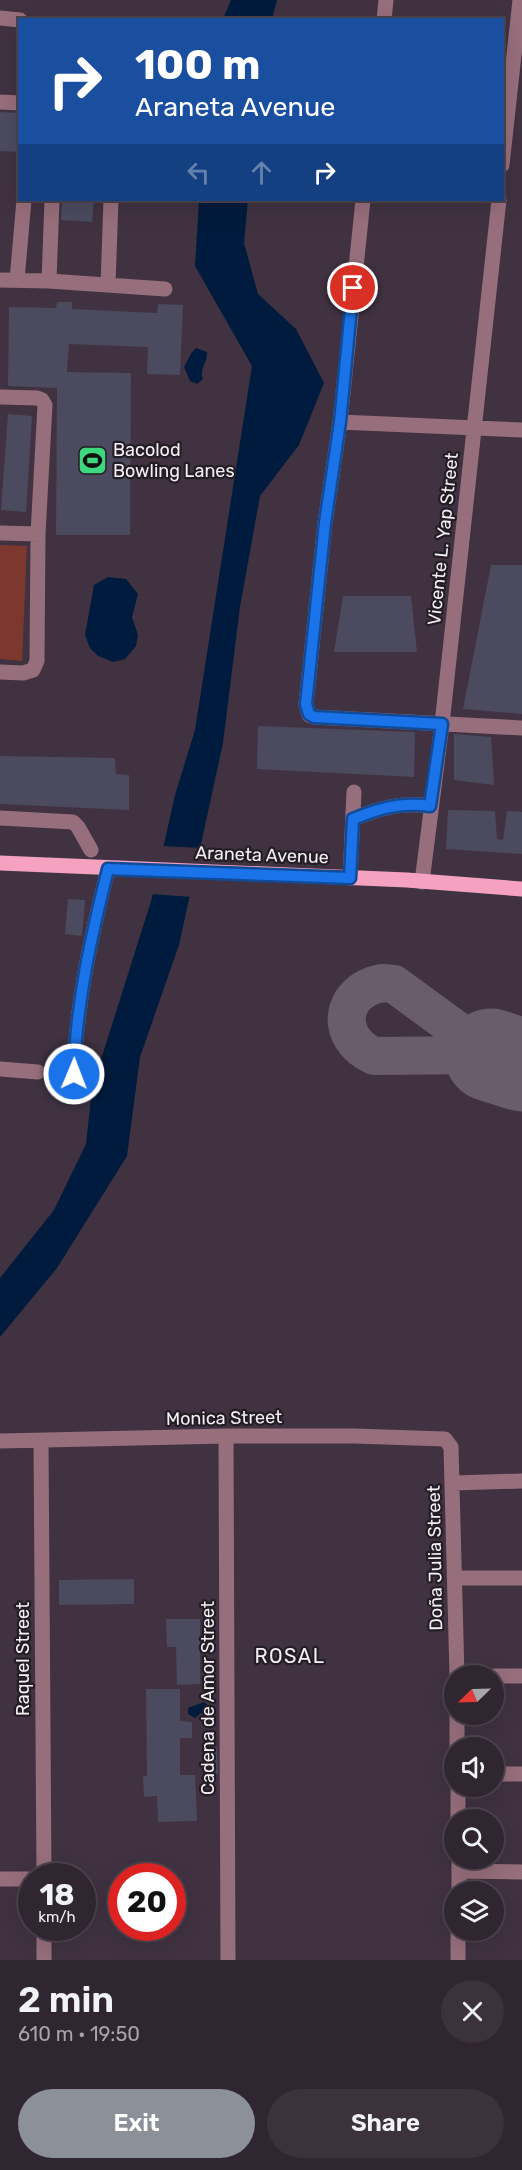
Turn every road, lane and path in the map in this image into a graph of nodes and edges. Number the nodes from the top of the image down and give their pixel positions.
1 (386, 0) edge
2 (520, 0) edge
3 (0, 18) edge
4 (384, 18) edge
5 (18, 20) edge
6 (0, 102) edge
7 (18, 103) edge
8 (504, 147) edge
9 (24, 201) edge
10 (52, 201) edge
11 (111, 201) edge
12 (363, 201) edge
13 (499, 201) edge
14 (0, 280) edge
15 (17, 280) junction
16 (49, 281) junction
17 (108, 285) junction
18 (165, 289) dead end
19 (0, 397) edge
20 (340, 422) junction
21 (475, 426) junction
22 (522, 430) edge
23 (0, 533) edge
24 (38, 534) junction
25 (0, 672) edge
26 (442, 724) junction
27 (522, 728) edge
28 (354, 792) dead end
29 (430, 806) junction
30 (0, 818) edge
31 (353, 819) junction
32 (91, 850) dead end
33 (0, 863) edge
34 (108, 869) junction
35 (350, 878) junction
36 (422, 882) junction
37 (522, 889) edge
38 (0, 1069) edge
39 (38, 1072) dead end
40 (74, 1074) dead end
41 (226, 1436) junction
42 (448, 1440) joint
43 (0, 1441) edge
44 (41, 1441) junction
45 (522, 1481) edge
46 (453, 1483) junction
47 (456, 1578) junction
48 (522, 1578) edge
49 (457, 1665) edge
50 (504, 1676) edge
51 (522, 1676) edge
52 (504, 1774) edge
53 (522, 1774) edge
54 (44, 1863) edge
55 (495, 1869) edge
56 (522, 1872) edge
57 (0, 1879) edge
58 (18, 1879) edge
59 (44, 1941) edge
60 (458, 1941) edge
61 (44, 1960) edge
62 (228, 1960) edge
63 (458, 1960) edge

1 - 4 street
2 - 8 street
3 - 5 street
6 - 7 street
9 - 15 street
10 - 16 street
11 - 17 street
12 - 20 street
13 - 21 street, Vicente L. Yap Street
14 - 15 street
15 - 16 street
16 - 17 street
17 - 18 street
19 - 24 street
20 - 21 street
20 - 26 street
21 - 22 street
21 - 26 street, Vicente L. Yap Street
23 - 24 street
24 - 25 street
26 - 27 street
26 - 29 street, Vicente L. Yap Street
28 - 31 street
29 - 31 street
29 - 36 street, Vicente L. Yap Street
30 - 32 street
31 - 35 street
33 - 34 main road, Araneta Avenue
34 - 35 main road, Araneta Avenue
34 - 40 street
35 - 36 main road, Araneta Avenue
36 - 37 main road, Araneta Avenue
38 - 39 street
41 - 42 street, Monica Street
41 - 44 street, Monica Street
41 - 62 street, Cadena de Amor Street
42 - 46 street, Doña Julia Street
43 - 44 street, Monica Street
44 - 54 street, Raquel Street
45 - 46 street
46 - 47 street, Doña Julia Street
47 - 48 street
47 - 49 street, Doña Julia Street
50 - 51 street
52 - 53 street
55 - 56 street
57 - 58 street
59 - 61 street
60 - 63 street

